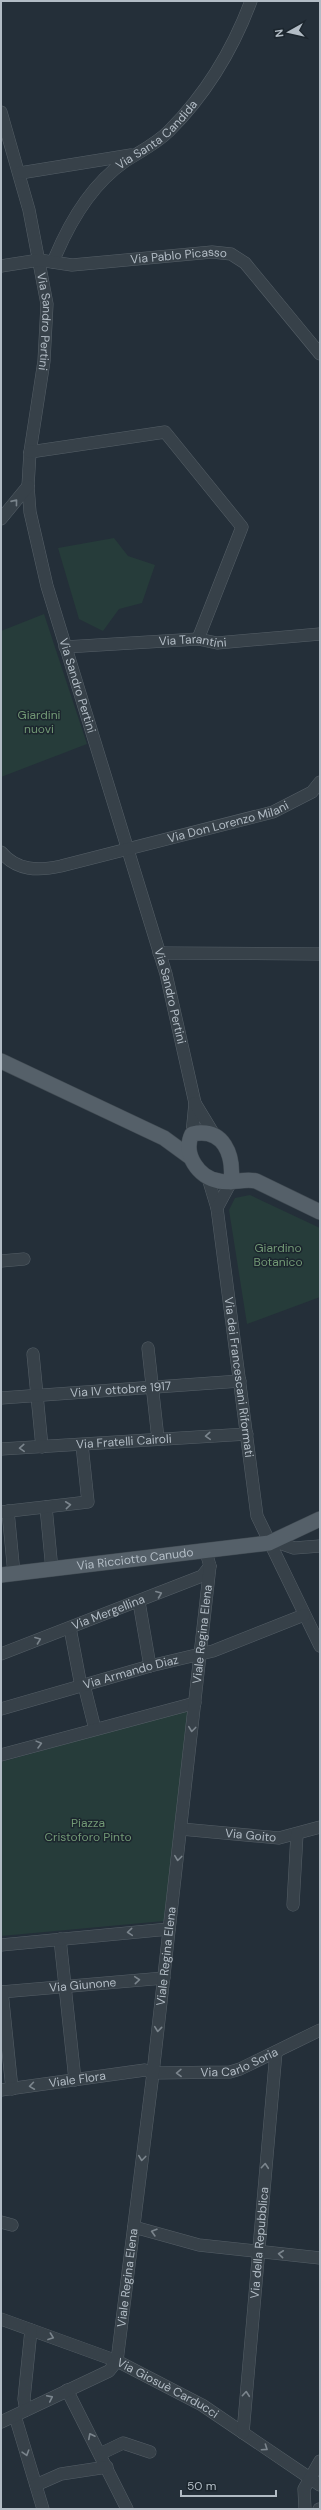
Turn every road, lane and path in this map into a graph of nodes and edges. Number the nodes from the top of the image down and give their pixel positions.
1 (252, 1) edge
2 (1, 112) edge
3 (136, 155) junction
4 (20, 173) junction
5 (39, 260) junction
6 (53, 262) junction
7 (1, 266) edge
8 (320, 354) edge
9 (30, 452) junction
10 (28, 486) junction
11 (1, 519) edge
12 (320, 634) edge
13 (198, 638) junction
14 (65, 647) junction
15 (320, 782) edge
16 (129, 848) junction
17 (1, 852) edge
18 (159, 953) junction
19 (320, 954) edge
20 (1, 1060) edge
21 (194, 1103) junction
22 (215, 1136) junction
23 (191, 1137) junction
24 (164, 1138) junction
25 (229, 1153) junction
26 (190, 1158) junction
27 (208, 1178) junction
28 (250, 1179) junction
29 (231, 1182) junction
30 (217, 1208) junction
31 (320, 1212) edge
32 (24, 1259) dead end
33 (1, 1262) edge
34 (148, 1348) dead end
35 (33, 1354) dead end
36 (240, 1381) junction
37 (153, 1388) junction
38 (37, 1396) junction
39 (1, 1398) edge
40 (247, 1434) junction
41 (158, 1439) junction
42 (82, 1444) junction
43 (42, 1447) junction
44 (1, 1449) edge
45 (46, 1507) junction
46 (5, 1512) edge
47 (320, 1518) edge
48 (272, 1542) junction
49 (320, 1546) edge
50 (208, 1559) junction
51 (52, 1570) junction
52 (8, 1575) edge
53 (139, 1602) junction
54 (304, 1614) junction
55 (70, 1628) junction
56 (320, 1646) edge
57 (200, 1653) junction
58 (1, 1654) edge
59 (150, 1666) junction
60 (82, 1685) junction
61 (196, 1703) junction
62 (1, 1709) edge
63 (95, 1729) junction
64 (1, 1755) edge
65 (320, 1827) edge
66 (181, 1829) junction
67 (297, 1834) junction
68 (293, 1905) dead end
69 (169, 1929) junction
70 (60, 1939) junction
71 (1, 1945) edge
72 (164, 1978) junction
73 (65, 1986) junction
74 (2, 1992) edge
75 (320, 2030) edge
76 (276, 2052) junction
77 (153, 2073) junction
78 (75, 2080) junction
79 (6, 2090) edge
80 (134, 2227) junction
81 (258, 2252) junction
82 (320, 2258) edge
83 (1, 2320) edge
84 (32, 2330) junction
85 (117, 2361) junction
86 (67, 2390) junction
87 (26, 2410) junction
88 (15, 2416) junction
89 (1, 2422) edge
90 (243, 2432) junction
91 (150, 2452) dead end
92 (100, 2454) junction
93 (320, 2461) edge
94 (107, 2467) junction
95 (309, 2478) junction
96 (36, 2485) junction
97 (320, 2485) edge
98 (43, 2509) edge
99 (127, 2509) edge
100 (305, 2509) edge

1 - 3 street, Via Santa Candida
2 - 4 street, Via Sandro Pertini
3 - 4 street
3 - 6 street, Via Santa Candida
4 - 5 street, Via Sandro Pertini
5 - 6 street, Via Pablo Picasso
5 - 7 street, Via Pablo Picasso
5 - 9 street, Via Sandro Pertini
6 - 8 street, Via Pablo Picasso
9 - 10 street, Via Sandro Pertini
9 - 13 street
11 -> 10 street
10 - 14 street, Via Sandro Pertini
12 - 13 street, Via Tarantini
13 - 14 street, Via Tarantini
14 - 16 street, Via Sandro Pertini
15 - 16 street, Via Don Lorenzo Milani
16 - 17 street, Via Don Lorenzo Milani
16 - 18 street, Via Sandro Pertini
18 - 19 street
18 - 21 street, Via Sandro Pertini
20 - 24 main road
21 - 22 street
21 - 23 street
22 - 23 main road
22 - 25 main road
23 - 24 main road
23 - 26 main road
24 - 26 main road
25 - 28 main road
25 - 29 main road
26 - 27 main road
27 - 29 main road
27 - 30 street, Via dei Francescani Riformati
28 - 29 main road
28 - 31 main road
29 - 30 street
30 - 36 street, Via dei Francescani Riformati
32 - 33 street
34 - 37 street
35 - 38 street
36 - 37 street, Via IV ottobre 1917
36 - 40 street, Via dei Francescani Riformati
37 - 38 street, Via IV ottobre 1917
37 - 41 street
38 - 39 street, Via IV ottobre 1917
38 - 43 street
40 -> 41 street, Via Fratelli Cairoli
40 - 48 street, Via dei Francescani Riformati
41 - 42 street, Via Fratelli Cairoli
42 - 43 street, Via Fratelli Cairoli
45 -> 42 street
43 -> 44 street, Via Fratelli Cairoli
45 - 46 street
45 - 51 street
46 - 52 street
47 - 48 main road, Via Ricciotto Canudo
48 - 49 street
48 - 50 main road, Via Ricciotto Canudo
48 - 54 street, Via dei Francescani Riformati
50 - 51 main road, Via Ricciotto Canudo
53 -> 50 street, Via Mergellina
50 - 57 street, Viale Regina Elena
51 - 52 main road, Via Ricciotto Canudo
53 - 55 street, Via Mergellina
53 - 59 street
54 - 56 street, Via dei Francescani Riformati
54 - 57 street, Via Armando Diaz
58 -> 55 street, Via Mergellina
55 - 60 street
57 - 59 street, Via Armando Diaz
57 - 61 street, Viale Regina Elena
59 - 60 street, Via Armando Diaz
60 - 62 street, Via Armando Diaz
60 - 63 street
61 - 63 street
61 -> 66 street, Viale Regina Elena
64 -> 63 street
65 - 67 street, Via Goito
66 - 67 street, Via Goito
66 -> 69 street, Viale Regina Elena
67 - 68 street
69 -> 70 street
69 - 72 street, Viale Regina Elena
70 - 71 street
70 - 73 street
73 -> 72 street, Via Giunone
72 -> 77 street, Viale Regina Elena
73 - 74 street, Via Giunone
73 - 78 street
74 - 79 street
75 - 76 street, Via Carlo Soria
76 -> 77 street, Via Carlo Soria
81 -> 76 street, Via della Repubblica
77 - 78 street, Viale Flora
77 -> 80 street, Viale Regina Elena
78 -> 79 street, Viale Flora
81 -> 80 street
80 - 85 street, Viale Regina Elena
82 -> 81 street
90 -> 81 street, Via della Repubblica
83 - 84 street, Via Giosuè Carducci
84 -> 85 street, Via Giosuè Carducci
84 - 87 street
85 - 86 street
85 - 90 street, Via Giosuè Carducci
87 -> 86 street
92 -> 86 street
87 - 88 street
88 - 89 street
88 -> 96 street
90 -> 95 street, Via Giosuè Carducci
91 - 92 street
92 - 94 street
93 - 95 street
94 - 96 street
94 - 99 street
95 - 97 street, Via Giosuè Carducci
95 - 100 street
96 - 98 street

